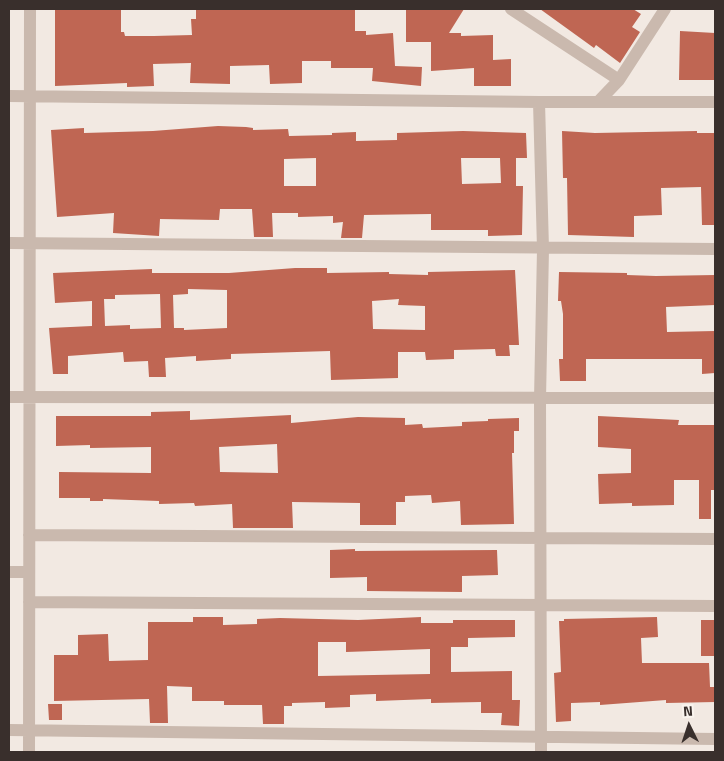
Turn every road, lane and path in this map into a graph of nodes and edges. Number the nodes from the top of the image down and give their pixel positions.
1 (30, 9) edge
2 (511, 9) edge
3 (665, 9) edge
4 (619, 80) junction
5 (9, 96) edge
6 (30, 96) junction
7 (540, 102) junction
8 (598, 102) junction
9 (715, 102) edge
10 (9, 243) edge
11 (30, 243) junction
12 (543, 248) junction
13 (715, 249) edge
14 (9, 397) edge
15 (30, 397) junction
16 (715, 398) edge
17 (540, 399) junction
18 (30, 535) junction
19 (540, 538) junction
20 (715, 539) edge
21 (9, 572) edge
22 (29, 572) junction
23 (29, 602) junction
24 (540, 606) junction
25 (715, 606) edge
26 (29, 729) junction
27 (9, 730) edge
28 (541, 735) junction
29 (715, 739) edge
30 (29, 752) edge
31 (541, 752) edge

1 - 6 street
2 - 4 street
3 - 4 street
4 - 8 street
5 - 6 street
6 - 7 street
6 - 11 street
7 - 8 street
7 - 12 street
8 - 9 street
10 - 11 street
11 - 12 street
11 - 15 street
12 - 13 street
12 - 17 street
14 - 15 street
15 - 17 street
15 - 18 street
16 - 17 street
17 - 19 street
18 - 19 street
18 - 22 street
19 - 20 street
19 - 24 street
21 - 22 street
22 - 23 street
23 - 24 street
23 - 26 street
24 - 25 street
24 - 28 street
26 - 27 street
26 - 28 street
26 - 30 street
28 - 29 street
28 - 31 street

